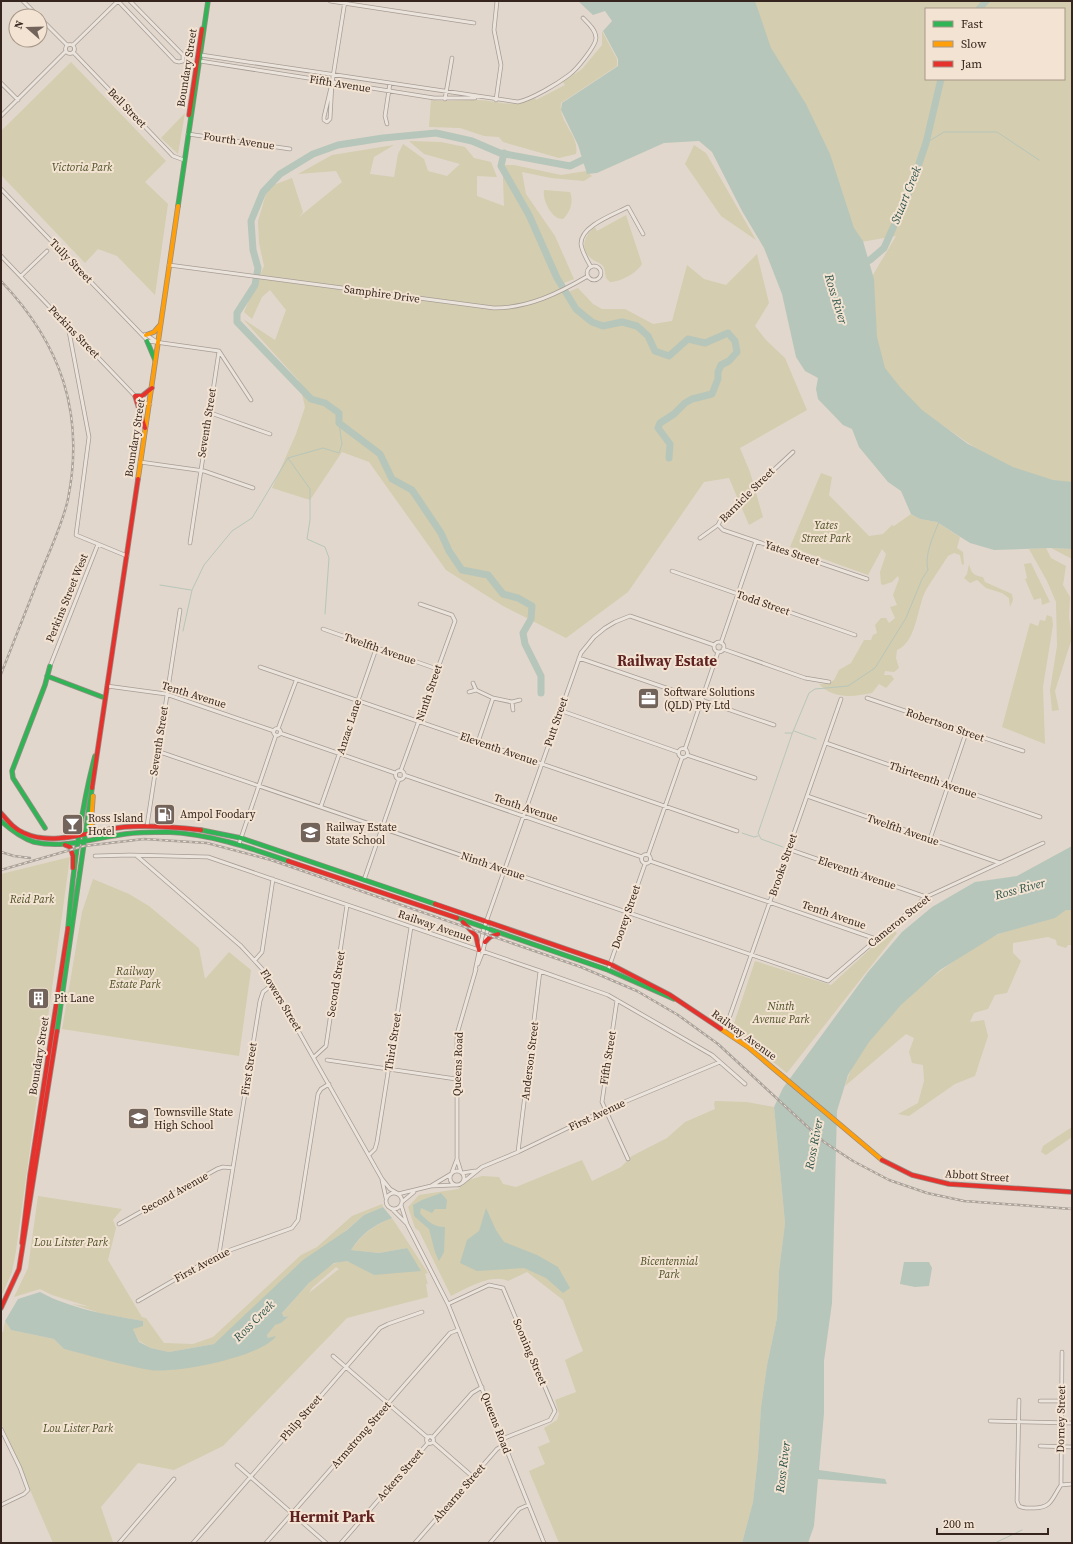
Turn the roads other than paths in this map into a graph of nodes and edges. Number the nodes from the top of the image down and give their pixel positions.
1 (118, 1) edge
2 (130, 1) edge
3 (330, 1) edge
4 (497, 1) edge
5 (345, 2) edge
6 (208, 3) edge
7 (583, 18) dead end
8 (474, 23) dead end
9 (48, 26) edge
10 (67, 45) junction
11 (73, 45) junction
12 (66, 52) junction
13 (73, 52) junction
14 (199, 57) junction
15 (452, 58) dead end
16 (334, 74) junction
17 (390, 82) junction
18 (1, 83) edge
19 (332, 83) junction
20 (447, 91) junction
21 (389, 92) junction
22 (481, 97) junction
23 (445, 99) junction
24 (18, 100) junction
25 (496, 100) junction
26 (1, 116) edge
27 (387, 124) dead end
28 (188, 134) junction
29 (290, 149) dead end
30 (184, 160) junction
31 (1, 189) edge
32 (643, 234) dead end
33 (47, 251) dead end
34 (1, 256) edge
35 (169, 265) junction
36 (591, 267) junction
37 (21, 276) junction
38 (588, 276) junction
39 (160, 325) junction
40 (68, 326) junction
41 (142, 333) junction
42 (146, 335) junction
43 (148, 340) junction
44 (158, 342) junction
45 (219, 351) junction
46 (156, 362) junction
47 (152, 388) junction
48 (135, 396) junction
49 (251, 400) dead end
50 (150, 404) junction
51 (208, 412) junction
52 (145, 430) junction
53 (270, 434) dead end
54 (793, 452) dead end
55 (140, 462) junction
56 (199, 470) junction
57 (253, 488) dead end
58 (718, 525) junction
59 (700, 538) dead end
60 (756, 542) junction
61 (190, 543) dead end
62 (98, 544) junction
63 (127, 556) junction
64 (672, 571) dead end
65 (868, 579) dead end
66 (738, 594) junction
67 (420, 604) dead end
68 (180, 610) dead end
69 (323, 629) dead end
70 (855, 635) dead end
71 (721, 643) junction
72 (714, 645) junction
73 (376, 648) junction
74 (723, 649) junction
75 (718, 652) junction
76 (579, 658) junction
77 (50, 666) joint
78 (260, 667) dead end
79 (437, 669) junction
80 (47, 676) junction
81 (296, 680) junction
82 (829, 682) dead end
83 (473, 683) dead end
84 (107, 686) junction
85 (476, 690) junction
86 (470, 692) dead end
87 (166, 694) junction
88 (105, 698) junction
89 (493, 698) junction
90 (867, 698) dead end
91 (841, 699) dead end
92 (520, 700) dead end
93 (357, 701) junction
94 (701, 701) junction
95 (512, 702) junction
96 (513, 710) dead end
97 (560, 710) junction
98 (420, 722) junction
99 (774, 725) dead end
100 (278, 729) junction
101 (274, 731) junction
102 (280, 733) junction
103 (966, 733) junction
104 (276, 735) junction
105 (478, 742) junction
106 (826, 743) junction
107 (98, 744) junction
108 (685, 749) junction
109 (158, 751) junction
110 (678, 752) junction
111 (1023, 752) dead end
112 (340, 754) junction
113 (687, 755) junction
114 (682, 758) junction
115 (542, 764) junction
116 (401, 770) junction
117 (396, 773) junction
118 (404, 775) junction
119 (755, 778) dead end
120 (398, 779) junction
121 (259, 785) junction
122 (948, 785) junction
123 (92, 788) junction
124 (807, 796) junction
125 (321, 806) junction
126 (665, 806) junction
127 (1, 813) edge
128 (524, 817) junction
129 (1040, 817) dead end
130 (1, 822) edge
131 (147, 826) junction
132 (382, 827) junction
133 (45, 828) dead end
134 (99, 831) junction
135 (737, 831) dead end
136 (86, 834) junction
137 (80, 835) junction
138 (241, 838) junction
139 (930, 839) junction
140 (85, 841) junction
141 (79, 842) junction
142 (1043, 843) dead end
143 (239, 844) junction
144 (60, 845) junction
145 (788, 849) junction
146 (648, 855) junction
147 (96, 856) dead end
148 (137, 856) junction
149 (642, 858) junction
150 (650, 861) junction
151 (1000, 863) junction
152 (645, 864) junction
153 (505, 870) junction
154 (273, 879) junction
155 (364, 880) junction
156 (72, 889) junction
157 (926, 896) junction
158 (770, 902) junction
159 (347, 905) junction
160 (628, 912) junction
161 (462, 921) junction
162 (487, 923) junction
163 (411, 927) junction
164 (486, 929) junction
165 (499, 933) junction
166 (876, 939) junction
167 (485, 942) junction
168 (481, 951) junction
169 (751, 956) junction
170 (255, 960) junction
171 (610, 964) junction
172 (608, 970) junction
173 (540, 971) junction
174 (828, 981) joint
175 (273, 984) junction
176 (674, 999) junction
177 (617, 1000) junction
178 (724, 1030) junction
179 (314, 1057) junction
180 (327, 1060) dead end
181 (720, 1062) junction
182 (388, 1070) junction
183 (456, 1079) junction
184 (329, 1084) junction
185 (745, 1084) dead end
186 (605, 1110) junction
187 (866, 1147) joint
188 (518, 1152) junction
189 (369, 1155) junction
190 (457, 1159) junction
191 (628, 1159) dead end
192 (233, 1168) junction
193 (475, 1171) junction
194 (462, 1172) junction
195 (451, 1174) junction
196 (382, 1179) junction
197 (462, 1183) junction
198 (455, 1185) junction
199 (431, 1186) junction
200 (415, 1190) junction
201 (1072, 1192) edge
202 (398, 1194) junction
203 (386, 1199) junction
204 (402, 1203) junction
205 (392, 1209) junction
206 (119, 1224) dead end
207 (407, 1224) junction
208 (22, 1252) junction
209 (219, 1254) junction
210 (138, 1301) dead end
211 (448, 1304) junction
212 (1, 1308) edge
213 (422, 1312) dead end
214 (458, 1330) junction
215 (1062, 1352) dead end
216 (333, 1356) dead end
217 (346, 1367) junction
218 (482, 1387) junction
219 (1019, 1400) dead end
220 (1040, 1401) dead end
221 (1061, 1401) junction
222 (388, 1403) junction
223 (990, 1421) dead end
224 (1019, 1422) junction
225 (1060, 1423) junction
226 (1072, 1423) edge
227 (1, 1429) edge
228 (428, 1438) junction
229 (432, 1438) junction
230 (502, 1439) junction
231 (433, 1442) junction
232 (428, 1443) junction
233 (504, 1445) junction
234 (1040, 1446) dead end
235 (1060, 1446) junction
236 (1072, 1447) edge
237 (236, 1465) dead end
238 (250, 1476) junction
239 (473, 1477) junction
240 (174, 1479) dead end
241 (1072, 1484) edge
242 (1061, 1485) junction
243 (1, 1505) edge
244 (528, 1505) junction
245 (292, 1513) junction
246 (119, 1543) edge
247 (193, 1543) edge
248 (266, 1543) edge
249 (326, 1543) edge
250 (341, 1543) edge
251 (415, 1543) edge
252 (490, 1543) edge
253 (544, 1543) edge

1 - 2 street
1 - 11 street
3 - 5 street
4 - 25 street
5 - 8 street
5 - 16 street
6 - 14 main road, Boundary Street
7 - 25 street, Fifth Avenue
9 - 10 street
10 - 11 street
10 - 12 street
11 - 13 street
12 - 13 street
12 - 24 street
13 - 30 street, Bell Street
14 - 16 street, Fifth Avenue
14 - 19 street, Fifth Avenue
14 - 28 main road, Boundary Street
15 - 20 street
16 - 17 street, Fifth Avenue
16 - 19 street
17 - 20 street, Fifth Avenue
17 - 21 street
18 - 24 street
19 - 19 street
19 - 21 street, Fifth Avenue
20 - 22 street, Fifth Avenue
20 - 23 street
21 - 23 street, Fifth Avenue
21 - 27 street
22 - 23 street, Fifth Avenue
22 - 25 street, Fifth Avenue
24 - 26 street
28 - 29 street, Fourth Avenue
28 - 30 main road, Boundary Street
30 - 35 main road, Boundary Street
31 - 41 street, Tully Street
32 - 36 street
33 - 37 street
34 - 37 street, Perkins Street
35 - 38 street, Samphire Drive
35 - 39 main road, Boundary Street
36 - 38 street
36 - 38 street
37 - 40 street, Perkins Street
39 - 42 main road
39 - 44 main road, Boundary Street
40 - 48 street, Perkins Street
40 - 62 street, Perkins Street West
41 - 42 street, Tully Street
41 - 43 street, Tully Street
42 - 44 street, Tully Street
43 - 44 street
43 - 46 main road
44 - 45 street
44 - 46 main road, Boundary Street
45 - 49 street
45 - 51 street, Seventh Street
46 - 47 main road, Boundary Street
47 - 48 main road
47 - 50 main road, Boundary Street
48 - 50 street, Perkins Street
48 - 52 main road
50 - 52 main road, Boundary Street
51 - 53 street
51 - 56 street, Seventh Street
52 - 55 main road, Boundary Street
54 - 58 street, Barnicle Street
55 - 56 street
55 - 63 main road, Boundary Street
56 - 57 street
56 - 61 street, Seventh Street
58 - 59 street, Barnicle Street
58 - 60 street, Yates Street
60 - 65 street, Yates Street
60 - 66 street
62 - 63 street
62 - 77 street, Perkins Street West
63 - 84 main road, Boundary Street
64 - 66 street, Todd Street
66 - 70 street, Todd Street
66 - 71 street
67 - 79 street, Ninth Street
68 - 87 street, Seventh Street
69 - 73 street, Twelfth Avenue
71 - 72 street
71 - 74 street
72 - 75 street
72 - 76 street
73 - 79 street, Twelfth Avenue
73 - 93 street, Anzac Lane
74 - 75 street
74 - 82 street
75 - 94 street
76 - 94 street
76 - 97 street, Putt Street
77 - 80 main road, Perkins Street West
78 - 81 street, Eleventh Avenue
79 - 98 street, Ninth Street
80 - 88 main road
80 - 133 main road, Perkins Street West
81 - 93 street, Eleventh Avenue
81 - 100 street
83 - 85 street
84 - 87 street, Tenth Avenue
84 - 88 main road, Boundary Street
85 - 86 street
85 - 89 street
87 - 101 street, Tenth Avenue
87 - 109 street, Seventh Street
88 - 107 main road, Boundary Street
89 - 95 street
89 - 105 street
90 - 103 street, Robertson Street
91 - 106 street, Brooks Street
92 - 95 street
93 - 98 street, Eleventh Avenue
93 - 112 street, Anzac Lane
94 - 99 street
94 - 108 street
95 - 96 street
97 - 110 street
97 - 115 street, Putt Street
98 - 105 street, Eleventh Avenue
98 - 116 street, Ninth Street
100 - 101 street
100 - 102 street
101 - 104 street
102 - 104 street
102 - 112 street
103 - 111 street, Robertson Street
103 - 122 street
104 - 121 street
105 - 115 street, Eleventh Avenue
106 - 122 street, Thirteenth Avenue
106 - 124 street, Brooks Street
107 - 123 main road, Boundary Street
107 - 137 main road, Boundary Street
108 - 110 street
108 - 113 street
109 - 121 street, Ninth Avenue
109 - 131 street, Seventh Street
110 - 114 street
112 - 117 street
112 - 125 street, Anzac Lane
113 - 114 street
113 - 119 street
114 - 126 street
115 - 126 street, Eleventh Avenue
115 - 128 street, Putt Street
116 - 117 street
116 - 118 street
117 - 120 street
118 - 120 street
118 - 128 street, Tenth Avenue
120 - 132 street
121 - 125 street, Ninth Avenue
121 - 138 street
122 - 129 street, Thirteenth Avenue
122 - 139 street
123 - 134 main road
123 - 136 main road, Boundary Street
124 - 139 street, Twelfth Avenue
124 - 145 street, Brooks Street
125 - 132 street, Ninth Avenue
126 - 135 street, Eleventh Avenue
126 - 146 street
127 - 137 main road, Railway Avenue
128 - 149 street, Tenth Avenue
128 - 153 street, Putt Street
130 - 144 main road, Railway Avenue
131 - 134 main road, Railway Avenue
131 - 138 main road, Railway Avenue
132 - 153 street, Ninth Avenue
132 - 155 street
134 - 136 main road, Railway Avenue
136 - 137 main road, Railway Avenue
136 - 140 main road, Boundary Street
137 - 141 main road, Boundary Street
138 - 143 street
138 - 155 main road, Railway Avenue
139 - 151 street, Twelfth Avenue
140 - 141 main road, Railway Avenue
140 - 143 main road, Railway Avenue
140 - 208 main road, Boundary Street
141 - 144 main road, Railway Avenue
141 - 156 main road, Boundary Street
142 - 151 street, Cameron Street
143 - 161 main road, Railway Avenue
144 - 156 main road
145 - 157 street, Eleventh Avenue
145 - 158 street, Brooks Street
146 - 149 street
146 - 150 street
147 - 148 street, Railway Avenue
148 - 154 street, Railway Avenue
148 - 170 street, Flowers Street
149 - 152 street
150 - 152 street
150 - 158 street, Tenth Avenue
151 - 157 street, Cameron Street
152 - 160 street, Doorey Street
153 - 160 street, Ninth Avenue
153 - 162 street, Putt Street
154 - 159 street, Railway Avenue
154 - 170 street
155 - 162 main road, Railway Avenue
156 - 208 main road, Boundary Street
157 - 166 street, Cameron Street
158 - 166 street, Tenth Avenue
158 - 169 street, Brooks Street
159 - 163 street, Railway Avenue
159 - 179 street, Second Street
160 - 169 street, Ninth Avenue
160 - 171 street, Doorey Street
161 - 164 main road, Railway Avenue
161 - 168 main road
162 - 164 street, Queens Road
162 - 171 main road, Railway Avenue
163 - 168 street, Railway Avenue
163 - 182 street, Third Street
164 - 165 main road, Railway Avenue
164 - 167 street, Queens Road
164 - 168 street, Queens Road
165 - 167 main road
165 - 172 main road, Railway Avenue
166 - 174 street, Cameron Street
167 - 168 street, Queens Road
168 - 173 street, Railway Avenue
168 - 183 street, Queens Road
169 - 174 street, Ninth Avenue
169 - 178 street, Brooks Street
170 - 175 street, Flowers Street
171 - 172 street, Doorey Street
171 - 176 main road, Railway Avenue
172 - 176 main road, Railway Avenue
173 - 177 street, Railway Avenue
173 - 188 street, Anderson Street
175 - 179 street, Flowers Street
175 - 192 street, First Street
176 - 178 main road, Railway Avenue
177 - 181 street, Railway Avenue
177 - 186 street, Fifth Street
178 - 187 main road, Railway Avenue
179 - 184 street, Flowers Street
180 - 182 street
181 - 185 street, Railway Avenue
181 - 186 street, First Avenue
182 - 183 street
182 - 189 street, Third Street
183 - 190 street, Queens Road
184 - 189 street, Flowers Street
184 - 209 street, First Avenue
186 - 188 street, First Avenue
186 - 191 street, Fifth Street
187 - 201 main road, Abbott Street
188 - 193 street, First Avenue
189 - 196 street, Flowers Street
190 - 194 street, Queens Road
190 - 195 street, Queens Road
192 - 206 street, Second Avenue
192 - 209 street, First Street
193 - 194 street, First Avenue
193 - 197 street, First Avenue
194 - 195 street
194 - 197 street
195 - 198 street
195 - 199 street
196 - 202 street, Flowers Street
196 - 203 street, Flowers Street
197 - 198 street
198 - 199 street
199 - 200 street
200 - 202 street
200 - 204 street
202 - 203 street
202 - 204 street
203 - 205 street
204 - 205 street
204 - 207 street
205 - 207 street
207 - 211 street
208 - 212 main road, Boundary Street
209 - 210 street, First Avenue
211 - 214 street, Queens Road
211 - 230 street, Sooning Street
213 - 217 street, Philp Street
214 - 218 street, Queens Road
214 - 222 street, Armstrong Street
215 - 221 street, Dorney Street
216 - 217 street
217 - 222 street
217 - 238 street, Philp Street
218 - 229 street
218 - 230 street, Queens Road
219 - 224 street
220 - 221 street
221 - 225 street, Dorney Street
222 - 228 street
222 - 245 street, Armstrong Street
223 - 224 street
224 - 225 street
224 - 242 street
225 - 226 street
225 - 235 street, Dorney Street
227 - 243 street
228 - 229 street
228 - 232 street
229 - 231 street
230 - 233 street, Queens Road
231 - 232 street
231 - 239 street
232 - 250 street, Ackers Street
233 - 239 street, Ahearne Street
233 - 244 street, Queens Road
234 - 235 street
235 - 236 street
235 - 242 street, Dorney Street
237 - 238 street
238 - 245 street
238 - 247 street, Philp Street
239 - 251 street, Ahearne Street
240 - 246 street
241 - 242 street
244 - 252 street
244 - 253 street, Queens Road
245 - 248 street, Armstrong Street
245 - 249 street

